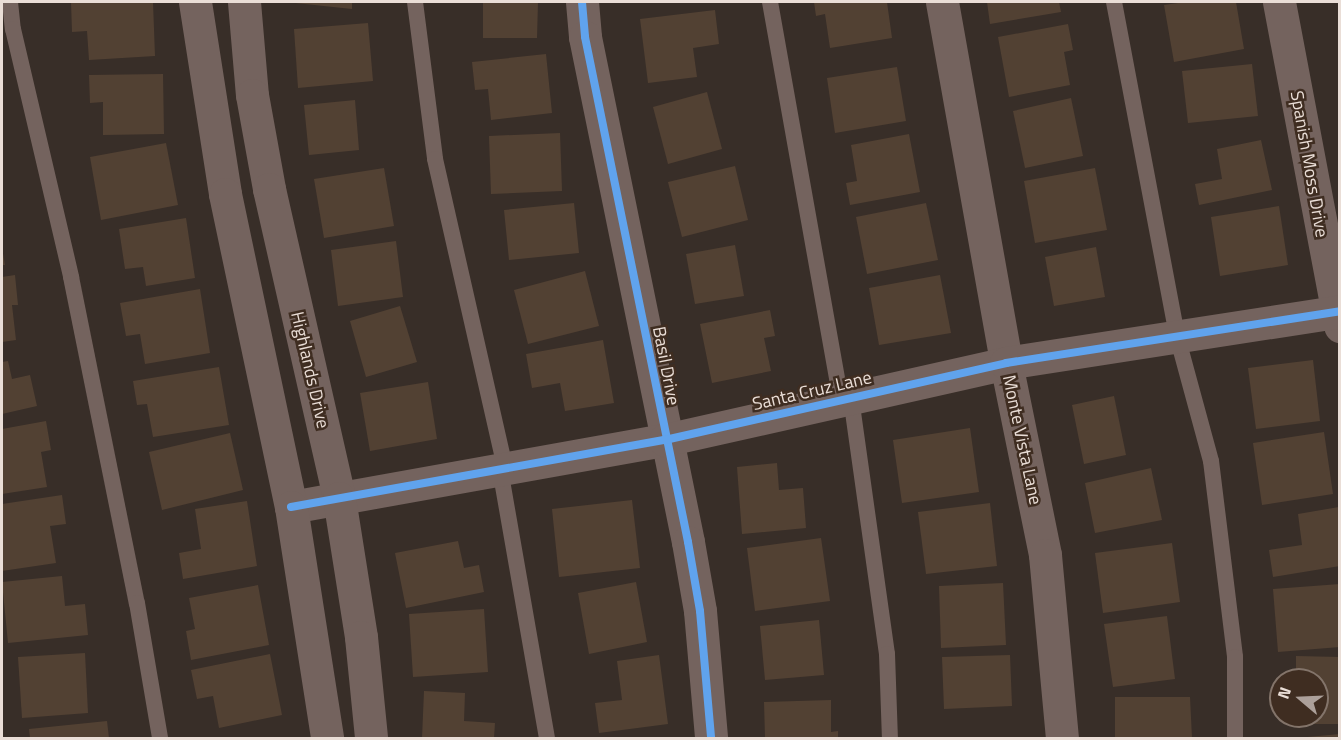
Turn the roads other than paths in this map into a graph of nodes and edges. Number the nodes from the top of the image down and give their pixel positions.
1 (10, 2) edge
2 (195, 2) edge
3 (244, 2) edge
4 (415, 2) edge
5 (582, 2) edge
6 (770, 2) edge
7 (942, 2) edge
8 (1114, 2) edge
9 (1279, 2) edge
10 (1338, 316) edge
11 (1177, 336) junction
12 (1006, 363) junction
13 (846, 399) junction
14 (666, 440) junction
15 (502, 469) junction
16 (339, 498) junction
17 (291, 507) junction
18 (160, 738) edge
19 (327, 738) edge
20 (371, 738) edge
21 (547, 738) edge
22 (711, 738) edge
23 (890, 738) edge
24 (1062, 738) edge
25 (1235, 738) edge

1 - 18 lane
2 - 17 street
3 - 16 street, Highlands Drive
4 - 15 lane
5 - 14 street, Basil Drive
6 - 13 lane
7 - 12 street, Monte Vista Lane
8 - 11 lane
9 - 10 street, Spanish Moss Drive
10 - 11 street, Santa Cruz Lane
11 - 12 street, Santa Cruz Lane
11 - 25 lane
12 - 13 street, Santa Cruz Lane
12 - 24 street, Monte Vista Lane
13 - 14 street, Santa Cruz Lane
13 - 23 lane
14 - 15 street, Santa Cruz Lane
14 - 22 street, Basil Drive
15 - 16 street, Santa Cruz Lane
15 - 21 lane
16 - 17 street, Santa Cruz Lane
16 - 20 street, Highlands Drive
17 - 19 street

